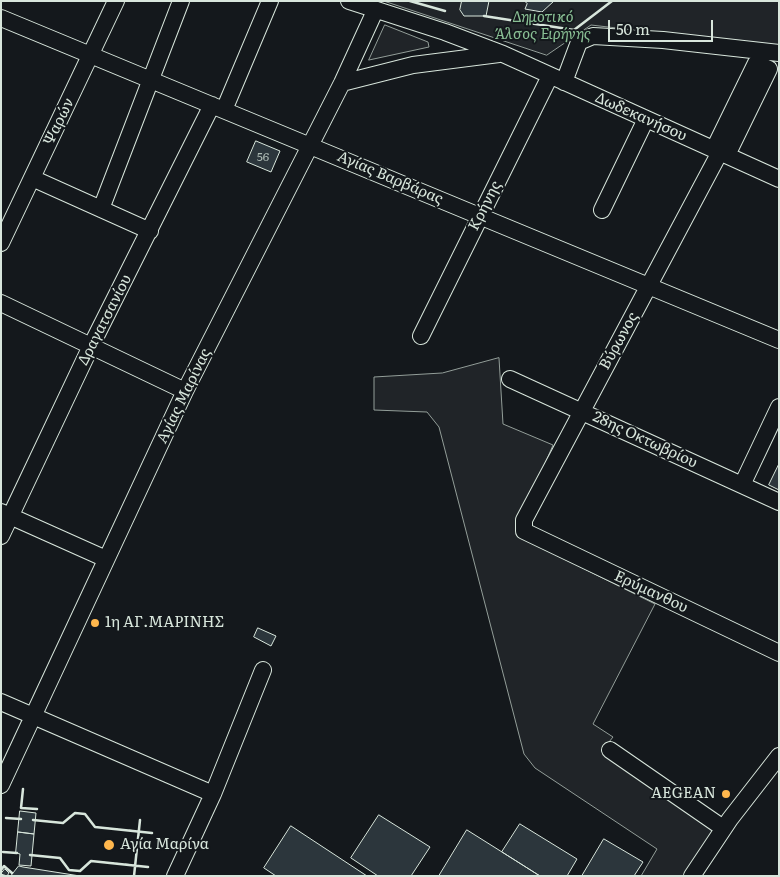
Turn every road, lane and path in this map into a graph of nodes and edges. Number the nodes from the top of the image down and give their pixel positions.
1 (116, 1) edge
2 (181, 1) edge
3 (270, 1) edge
4 (361, 4) edge
5 (1, 18) edge
6 (503, 54) junction
7 (92, 55) junction
8 (770, 57) edge
9 (557, 79) junction
10 (151, 80) junction
11 (342, 83) junction
12 (218, 108) junction
13 (646, 119) junction
14 (311, 145) junction
15 (720, 152) junction
16 (777, 175) edge
17 (32, 178) junction
18 (101, 209) junction
19 (602, 210) dead end
20 (480, 216) junction
21 (150, 231) junction
22 (1, 243) edge
23 (649, 286) junction
24 (1, 303) edge
25 (421, 336) dead end
26 (779, 340) edge
27 (91, 346) junction
28 (510, 379) dead end
29 (185, 391) junction
30 (779, 407) edge
31 (581, 410) junction
32 (742, 485) junction
33 (779, 502) edge
34 (6, 514) edge
35 (524, 531) joint
36 (1, 536) edge
37 (106, 559) junction
38 (779, 653) edge
39 (264, 670) dead end
40 (1, 702) edge
41 (33, 716) junction
42 (610, 750) dead end
43 (779, 756) edge
44 (1, 785) edge
45 (213, 794) junction
46 (723, 828) junction
47 (175, 876) edge
48 (692, 876) edge

1 - 7 street, Ψαρών
2 - 10 street
3 - 12 street, Δραγατσανίου
4 - 6 street, Δωδεκανήσου
4 - 11 street, Αγίας Μαρίνας
5 - 7 street, Αγίας Βαρβάρας
6 - 9 street, Δωδεκανήσου
6 - 11 street
7 - 10 street, Αγίας Βαρβάρας
7 - 17 street, Ψαρών
8 - 9 street, Κρήνης
8 - 15 street, Βύρωνος
9 - 13 street, Δωδεκανήσου
9 - 20 street, Κρήνης
10 - 12 street, Αγίας Βαρβάρας
10 - 18 street
11 - 14 street, Αγίας Μαρίνας
12 - 14 street, Αγίας Βαρβάρας
12 - 21 street, Δραγατσανίου
13 - 15 street, Δωδεκανήσου
13 - 19 street
14 - 20 street, Αγίας Βαρβάρας
14 - 29 street, Αγίας Μαρίνας
15 - 16 street, Δωδεκανήσου
15 - 23 street, Βύρωνος
17 - 18 street
17 - 22 street, Ψαρών
18 - 21 street
20 - 23 street, Αγίας Βαρβάρας
20 - 25 street, Κρήνης
21 - 27 street, Δραγατσανίου
23 - 26 street, Αγίας Βαρβάρας
23 - 31 street, Βύρωνος
24 - 27 street
27 - 29 street
27 - 34 street, Δραγατσανίου
28 - 31 street, 28ης Οκτωβρίου
29 - 37 street, Αγίας Μαρίνας
30 - 32 street
31 - 32 street, 28ης Οκτωβρίου
31 - 35 street, Βύρωνος
32 - 33 street, 28ης Οκτωβρίου
34 - 36 street, Δραγατσανίου
34 - 37 street
35 - 38 street, Ερύμανθου
37 - 41 street, Αγίας Μαρίνας
39 - 45 street
40 - 41 street
41 - 44 street, Αγίας Μαρίνας
41 - 45 street
42 - 46 street
43 - 46 street
45 - 47 street
46 - 48 street

